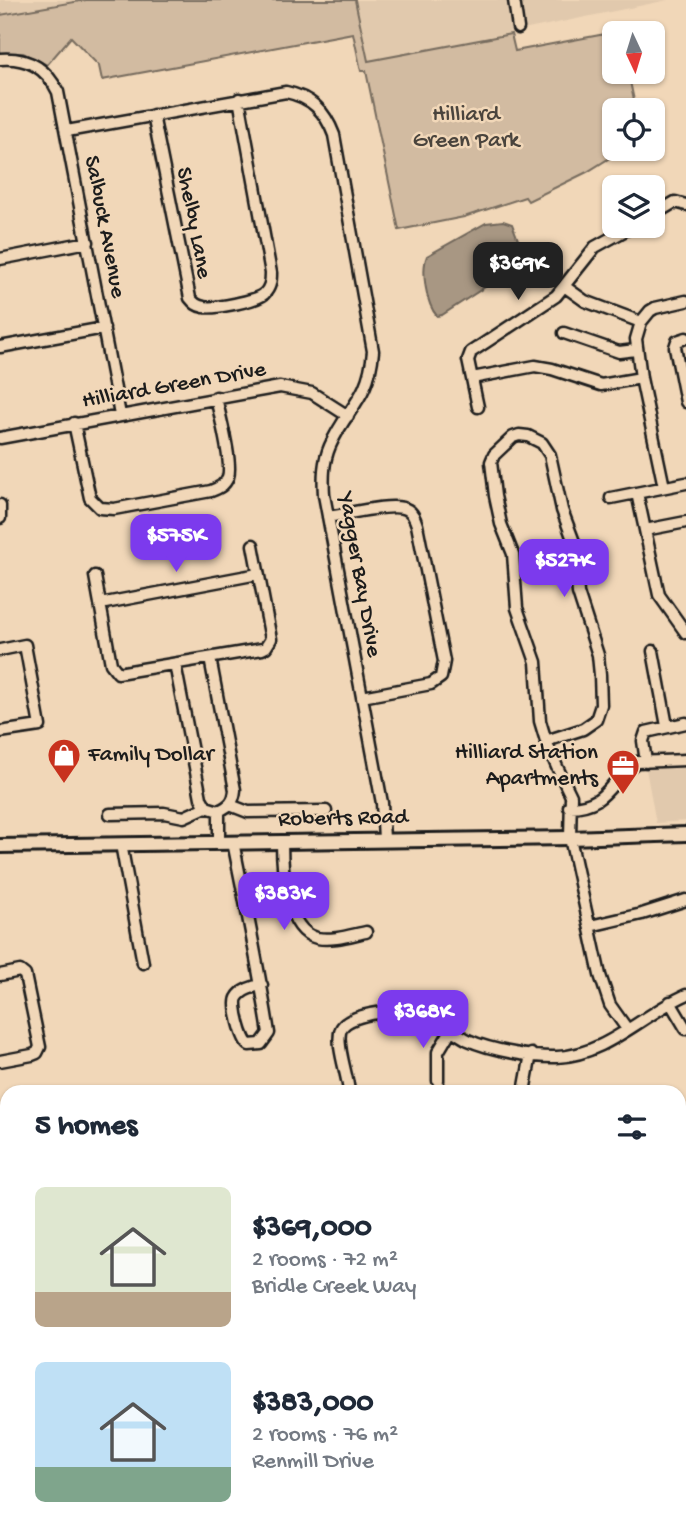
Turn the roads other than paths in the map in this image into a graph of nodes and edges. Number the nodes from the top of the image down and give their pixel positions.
1 (514, 0) edge
2 (518, 28) dead end
3 (0, 59) edge
4 (239, 99) junction
5 (153, 115) junction
6 (67, 131) junction
7 (686, 205) edge
8 (665, 208) edge
9 (611, 238) edge
10 (88, 242) junction
11 (0, 259) edge
12 (564, 286) junction
13 (686, 301) edge
14 (641, 322) junction
15 (104, 328) junction
16 (564, 333) dead end
17 (686, 338) edge
18 (0, 347) edge
19 (636, 350) junction
20 (472, 378) junction
21 (641, 378) junction
22 (216, 397) junction
23 (686, 402) edge
24 (478, 407) dead end
25 (120, 415) junction
26 (348, 416) junction
27 (75, 424) junction
28 (0, 438) edge
29 (686, 483) edge
30 (664, 487) junction
31 (637, 493) junction
32 (611, 498) dead end
33 (0, 505) edge
34 (328, 517) junction
35 (0, 518) edge
36 (686, 523) edge
37 (645, 530) junction
38 (253, 545) dead end
39 (258, 574) junction
40 (95, 576) dead end
41 (100, 604) junction
42 (686, 633) edge
43 (0, 650) edge
44 (653, 651) dead end
45 (210, 658) junction
46 (175, 664) junction
47 (362, 697) junction
48 (686, 723) edge
49 (667, 726) junction
50 (0, 732) edge
51 (546, 741) junction
52 (686, 760) edge
53 (646, 762) junction
54 (230, 805) junction
55 (206, 807) junction
56 (569, 807) junction
57 (219, 811) junction
58 (326, 811) dead end
59 (110, 814) dead end
60 (686, 834) edge
61 (570, 838) junction
62 (384, 839) junction
63 (282, 841) junction
64 (219, 842) junction
65 (233, 842) junction
66 (121, 844) junction
67 (0, 846) edge
68 (686, 900) edge
69 (590, 926) junction
70 (366, 932) dead end
71 (143, 963) dead end
72 (0, 975) edge
73 (261, 985) junction
74 (686, 995) edge
75 (670, 1002) junction
76 (627, 1029) junction
77 (686, 1029) edge
78 (451, 1030) junction
79 (531, 1054) junction
80 (0, 1061) edge
81 (438, 1081) dead end
82 (348, 1085) edge
83 (525, 1085) edge
84 (453, 1533) edge
85 (467, 1533) edge

1 - 2 street
3 - 6 street, Salbuck Avenue
4 - 5 street
4 - 5 street, Shelby Lane
4 - 26 street, Yagger Bay Drive
5 - 6 street
6 - 10 street, Salbuck Avenue
7 - 8 street
9 - 12 street
10 - 11 street
10 - 15 street, Salbuck Avenue
12 - 14 street
12 - 20 street
13 - 14 street
14 - 19 street
15 - 18 street
15 - 25 street, Salbuck Avenue
16 - 19 street
17 - 23 street
19 - 21 street
20 - 21 street
20 - 24 street
21 - 30 street
22 - 25 street, Hilliard Green Drive
22 - 26 street, Hilliard Green Drive
22 - 27 street
25 - 27 street, Hilliard Green Drive
26 - 34 street, Yagger Bay Drive
27 - 28 street, Hilliard Green Drive
29 - 30 street
30 - 31 street
31 - 32 street
31 - 37 street
33 - 35 street
34 - 47 street, Yagger Bay Drive
34 - 47 street
36 - 37 street
37 - 42 street
38 - 39 street
39 - 41 street
39 - 45 street
40 - 41 street
41 - 46 street
43 - 50 street
44 - 49 street
45 - 46 street
45 - 54 street
46 - 55 street
47 - 62 street, Yagger Bay Drive
48 - 49 street
49 - 53 street
51 - 51 street
51 - 56 street
52 - 53 street
53 - 56 street
54 - 57 street
54 - 58 street
55 - 57 street
55 - 59 street
56 - 61 street
57 - 64 street
60 - 61 main road, Roberts Road
61 - 62 main road, Roberts Road
61 - 69 street
62 - 63 main road, Roberts Road
63 - 65 main road, Roberts Road
63 - 70 street
64 - 65 main road, Roberts Road
64 - 66 main road, Roberts Road
65 - 73 street
66 - 67 main road, Roberts Road
66 - 71 street
68 - 69 street
69 - 76 street
72 - 80 street
73 - 73 street
74 - 75 street
75 - 76 street
75 - 77 street
76 - 79 street
78 - 79 street
78 - 81 street
78 - 82 street
79 - 83 street
84 - 85 street

